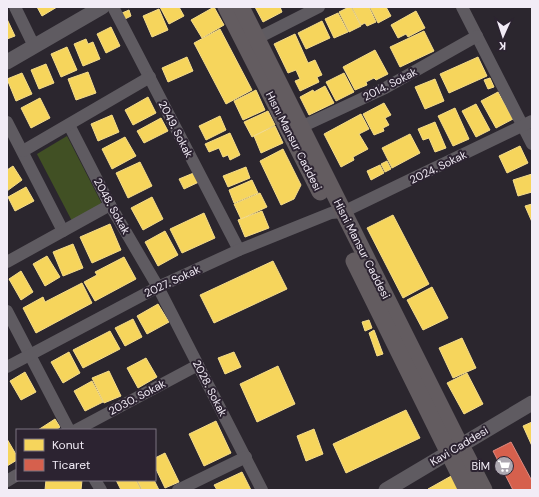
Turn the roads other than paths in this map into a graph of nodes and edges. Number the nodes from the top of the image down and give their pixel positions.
1 (15, 7) edge
2 (102, 7) edge
3 (113, 7) edge
4 (226, 7) edge
5 (241, 7) edge
6 (318, 7) edge
7 (462, 7) edge
8 (477, 36) junction
9 (256, 39) junction
10 (34, 46) junction
11 (7, 62) edge
12 (150, 78) junction
13 (7, 122) edge
14 (527, 123) edge
15 (69, 125) junction
16 (301, 127) junction
17 (532, 144) edge
18 (22, 151) junction
19 (110, 205) junction
20 (337, 213) junction
21 (62, 231) junction
22 (239, 250) junction
23 (7, 262) edge
24 (158, 286) junction
25 (7, 311) edge
26 (30, 355) junction
27 (198, 365) junction
28 (7, 367) edge
29 (532, 403) edge
30 (68, 429) edge
31 (78, 429) edge
32 (454, 449) junction
33 (246, 457) junction
34 (16, 476) edge
35 (7, 481) edge
36 (96, 481) edge
37 (101, 490) edge
38 (178, 490) edge
39 (262, 490) edge
40 (386, 490) edge
41 (467, 490) edge
42 (484, 490) edge

1 - 10 street
2 - 10 street
3 - 12 street, 2049. Sokak
4 - 20 main road, Hısnı Mansur Caddesi
5 - 9 main road, Hisni Mansur Caddesi
6 - 9 street
7 - 8 street
8 - 14 street
8 - 16 street, 2014. Sokak
9 - 16 main road, Hisni Mansur Caddesi
10 - 11 street
12 - 15 street
12 - 22 street, 2049. Sokak
13 - 18 street
14 - 17 street
14 - 20 street, 2024. Sokak
15 - 18 street
15 - 19 street, 2048. Sokak
16 - 20 main road, Hisni Mansur Caddesi
18 - 21 street
19 - 21 street
19 - 24 street, 2048. Sokak
20 - 22 street, 2027. Sokak
20 - 32 main road, Hisni Mansur Caddesi
21 - 23 street
22 - 24 street, 2027. Sokak
24 - 26 street, 2027. Sokak
24 - 27 street, 2028. Sokak
25 - 26 street
26 - 28 street, 2027. Sokak
26 - 30 street
27 - 31 street, 2030. Sokak
27 - 33 street, 2028. Sokak
29 - 32 street, Kavi Caddesi
32 - 40 street, Kavi Caddesi
32 - 41 main road
32 - 42 main road, Hisni Mansur Caddesi
33 - 38 street
33 - 39 street, 2028. Sokak
34 - 35 street
36 - 37 street

